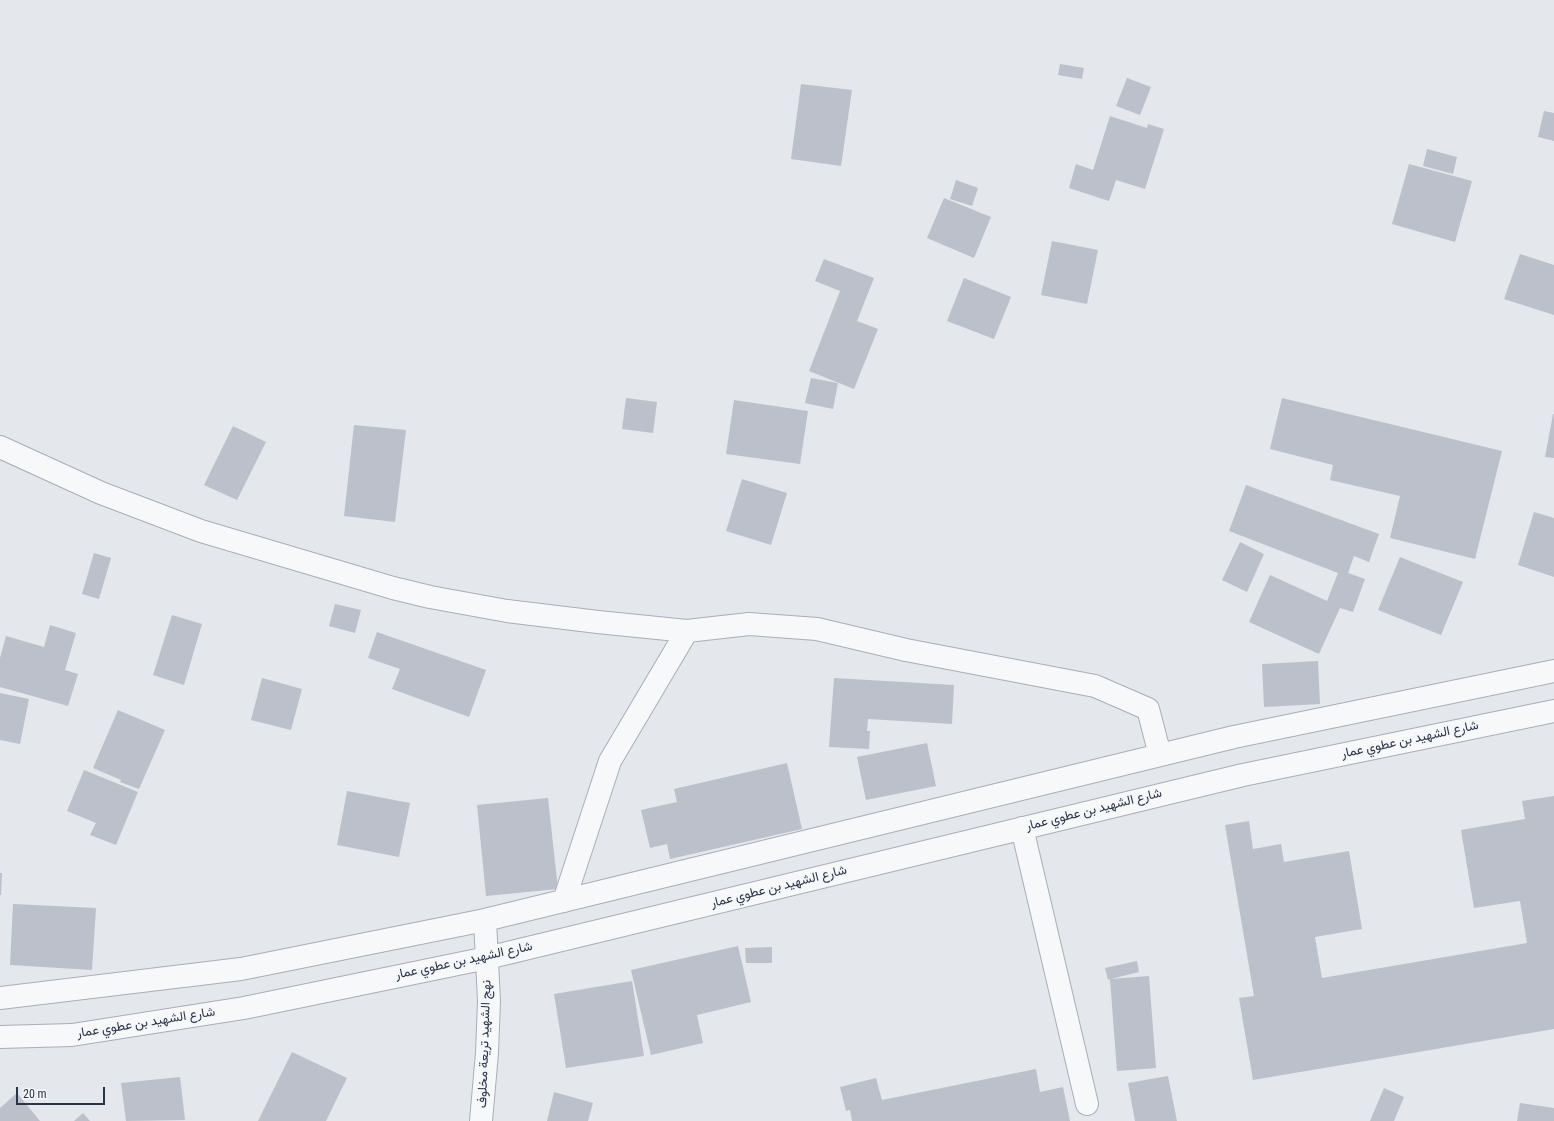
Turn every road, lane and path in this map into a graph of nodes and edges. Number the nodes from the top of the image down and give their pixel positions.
1 (0, 448) edge
2 (687, 631) junction
3 (1554, 671) edge
4 (1554, 711) edge
5 (1160, 755) junction
6 (1022, 828) junction
7 (564, 901) junction
8 (485, 920) junction
9 (487, 958) junction
10 (0, 998) edge
11 (0, 1037) edge
12 (1087, 1104) dead end
13 (481, 1121) edge

1 - 2 street
2 - 5 street
2 - 7 street
3 - 5 street
4 - 6 street, شارع الشهيد بن عطوي عمار
5 - 7 street
6 - 9 street, شارع الشهيد بن عطوي عمار
6 - 12 street
7 - 8 street
8 - 9 street, نهج الشهيد تريعة مخلوف
8 - 10 street
9 - 11 street, شارع الشهيد بن عطوي عمار
9 - 13 street, نهج الشهيد تريعة مخلوف

